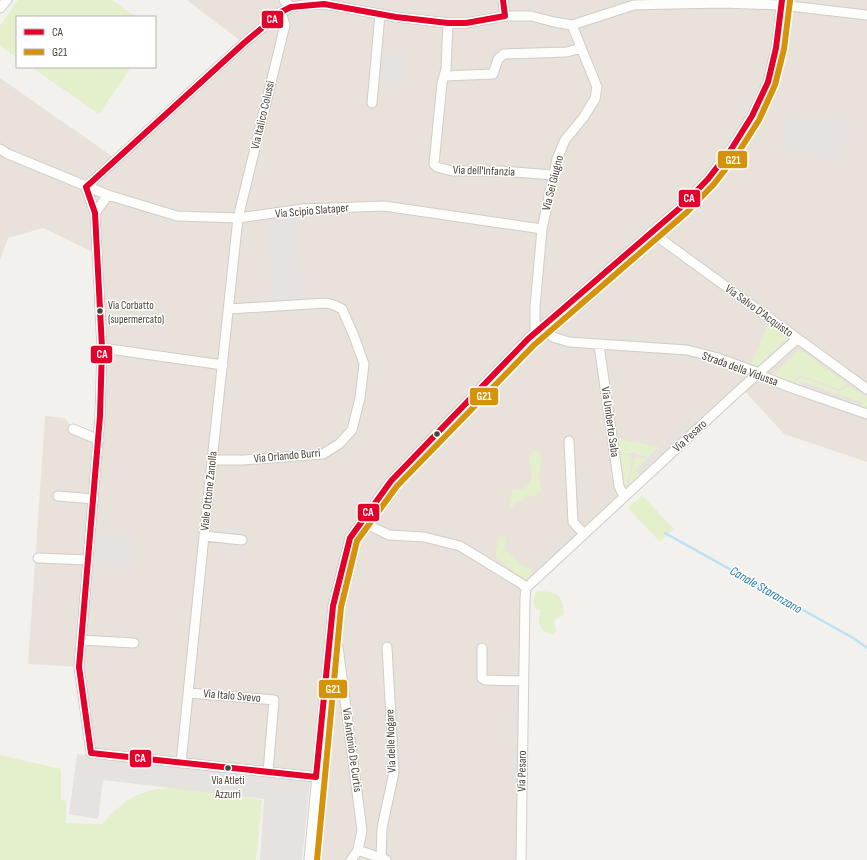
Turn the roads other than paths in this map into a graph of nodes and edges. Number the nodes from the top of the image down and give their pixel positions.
1 (7, 0) edge
2 (284, 0) edge
3 (503, 0) edge
4 (674, 2) edge
5 (782, 2) edge
6 (291, 7) junction
7 (0, 8) edge
8 (281, 12) junction
9 (380, 14) junction
10 (867, 15) edge
11 (505, 16) junction
12 (448, 23) junction
13 (572, 25) junction
14 (581, 48) junction
15 (445, 76) junction
16 (372, 103) dead end
17 (0, 149) edge
18 (552, 175) junction
19 (86, 187) junction
20 (108, 195) junction
21 (95, 212) junction
22 (238, 218) junction
23 (542, 229) junction
24 (651, 232) junction
25 (229, 309) junction
26 (538, 330) junction
27 (797, 338) junction
28 (599, 345) junction
29 (102, 348) junction
30 (223, 365) junction
31 (759, 373) junction
32 (867, 389) edge
33 (867, 414) edge
34 (73, 429) dead end
35 (99, 440) junction
36 (568, 441) dead end
37 (212, 460) junction
38 (58, 496) dead end
39 (624, 497) junction
40 (94, 499) junction
41 (362, 522) junction
42 (584, 534) junction
43 (204, 536) junction
44 (242, 540) dead end
45 (38, 558) dead end
46 (88, 560) junction
47 (526, 588) junction
48 (81, 640) junction
49 (330, 641) junction
50 (134, 643) dead end
51 (387, 647) dead end
52 (482, 648) dead end
53 (523, 681) junction
54 (189, 693) junction
55 (181, 763) junction
56 (268, 772) junction
57 (316, 777) junction
58 (358, 850) junction
59 (384, 859) edge
60 (309, 860) edge
61 (351, 860) edge
62 (521, 860) edge

1 - 7 street
2 - 6 street
3 - 11 street
4 - 5 street
4 - 13 street
5 - 10 street
5 - 24 street
6 - 8 street
6 - 9 street
8 - 19 street
8 - 22 street, Via Italico Colussi
9 - 12 street
9 - 16 street
11 - 12 street
11 - 13 street
12 - 15 street, Via dell'Infanzia
13 - 14 street, Via Sei Giugno
14 - 15 street
14 - 18 street, Via Sei Giugno
15 - 18 street, Via dell'Infanzia
17 - 19 street, Via Scipio Slataper
18 - 23 street, Via Sei Giugno
19 - 20 street, Via Scipio Slataper
19 - 21 street
20 - 21 street
20 - 22 street, Via Scipio Slataper
21 - 29 street
22 - 23 street, Via Scipio Slataper
22 - 25 street, Viale Ottone Zanolla
23 - 26 street, Via Sei Giugno
24 - 26 street
24 - 27 street, Via Salvo D'Acquisto
25 - 30 street, Viale Ottone Zanolla
25 - 37 street, Via Orlando Burri
26 - 28 street, Strada della Vidussa
26 - 41 street
27 - 31 street, Via Pesaro
27 - 32 street, Via Salvo D'Acquisto
28 - 31 street, Strada della Vidussa
28 - 39 street, Via Umberto Saba
29 - 30 street
29 - 35 street
30 - 37 street, Viale Ottone Zanolla
31 - 33 street, Strada della Vidussa
31 - 39 street, Via Pesaro
34 - 35 street
35 - 40 street
36 - 42 street
37 - 43 street, Viale Ottone Zanolla
38 - 40 street
39 - 42 street, Via Pesaro
40 - 46 street
41 - 47 street
41 - 49 street
42 - 47 street, Via Pesaro
43 - 44 street
43 - 54 street, Viale Ottone Zanolla
45 - 46 street
46 - 48 street
47 - 53 street, Via Pesaro
48 - 50 street
48 - 55 street
49 - 57 street
49 - 58 street, Via Antonio De Curtis
51 - 59 street, Via delle Nogare
52 - 53 street
53 - 62 street, Via Pesaro
54 - 55 street, Viale Ottone Zanolla
54 - 56 street, Via Italo Svevo
55 - 56 street
56 - 57 street
57 - 60 street
58 - 59 street
58 - 61 street, Via Antonio De Curtis

